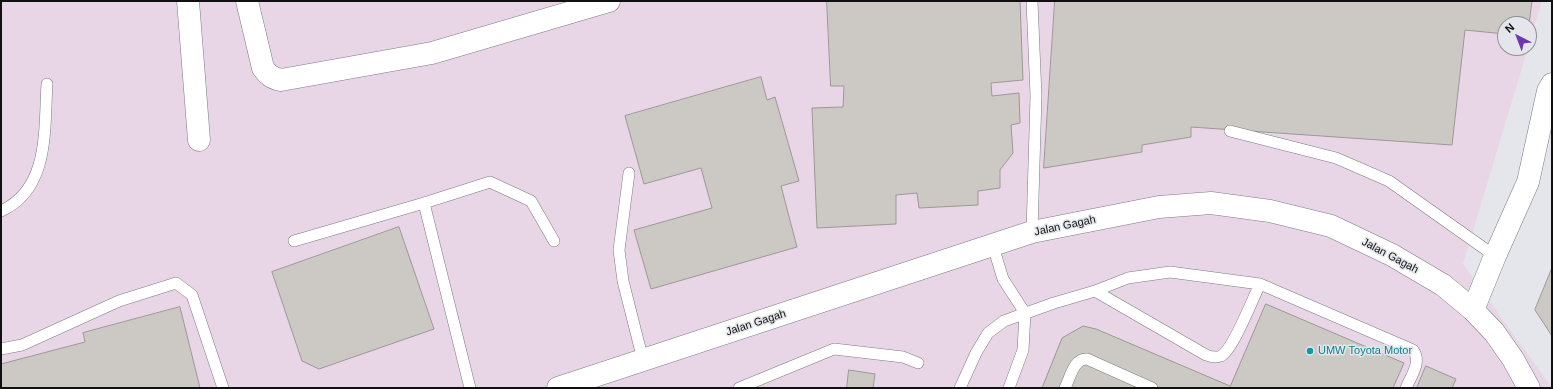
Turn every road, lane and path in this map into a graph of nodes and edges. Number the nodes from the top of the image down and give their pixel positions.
1 (188, 1) edge
2 (247, 1) edge
3 (609, 1) edge
4 (1032, 1) edge
5 (47, 84) dead end
6 (1551, 89) edge
7 (1230, 131) dead end
8 (199, 140) dead end
9 (629, 173) dead end
10 (424, 203) junction
11 (1, 211) edge
12 (1032, 232) junction
13 (294, 241) dead end
14 (554, 241) dead end
15 (993, 246) junction
16 (1494, 256) junction
17 (1260, 284) junction
18 (1095, 292) junction
19 (1473, 310) junction
20 (1025, 313) junction
21 (1, 349) edge
22 (643, 360) junction
23 (918, 363) dead end
24 (591, 383) edge
25 (223, 388) edge
26 (470, 388) edge
27 (558, 388) edge
28 (738, 388) edge
29 (960, 388) edge
30 (1009, 388) edge
31 (1066, 388) edge
32 (1152, 388) edge
33 (1406, 388) edge
34 (1529, 388) edge

1 - 8 street
2 - 3 street
4 - 12 lane
5 - 11 lane
6 - 16 street
7 - 16 lane
9 - 22 lane
10 - 13 lane
10 - 14 lane
10 - 26 lane
12 - 15 street, Jalan Gagah
12 - 19 street, Jalan Gagah
15 - 20 lane
15 - 22 street, Jalan Gagah
16 - 19 street
17 - 18 lane
17 - 18 lane
17 - 33 lane
18 - 20 lane
19 - 34 street, Jalan Gagah
20 - 29 lane
20 - 30 lane
21 - 25 lane
22 - 24 street, Jalan Gagah
23 - 28 lane
24 - 27 street, Jalan Gagah
31 - 32 lane

